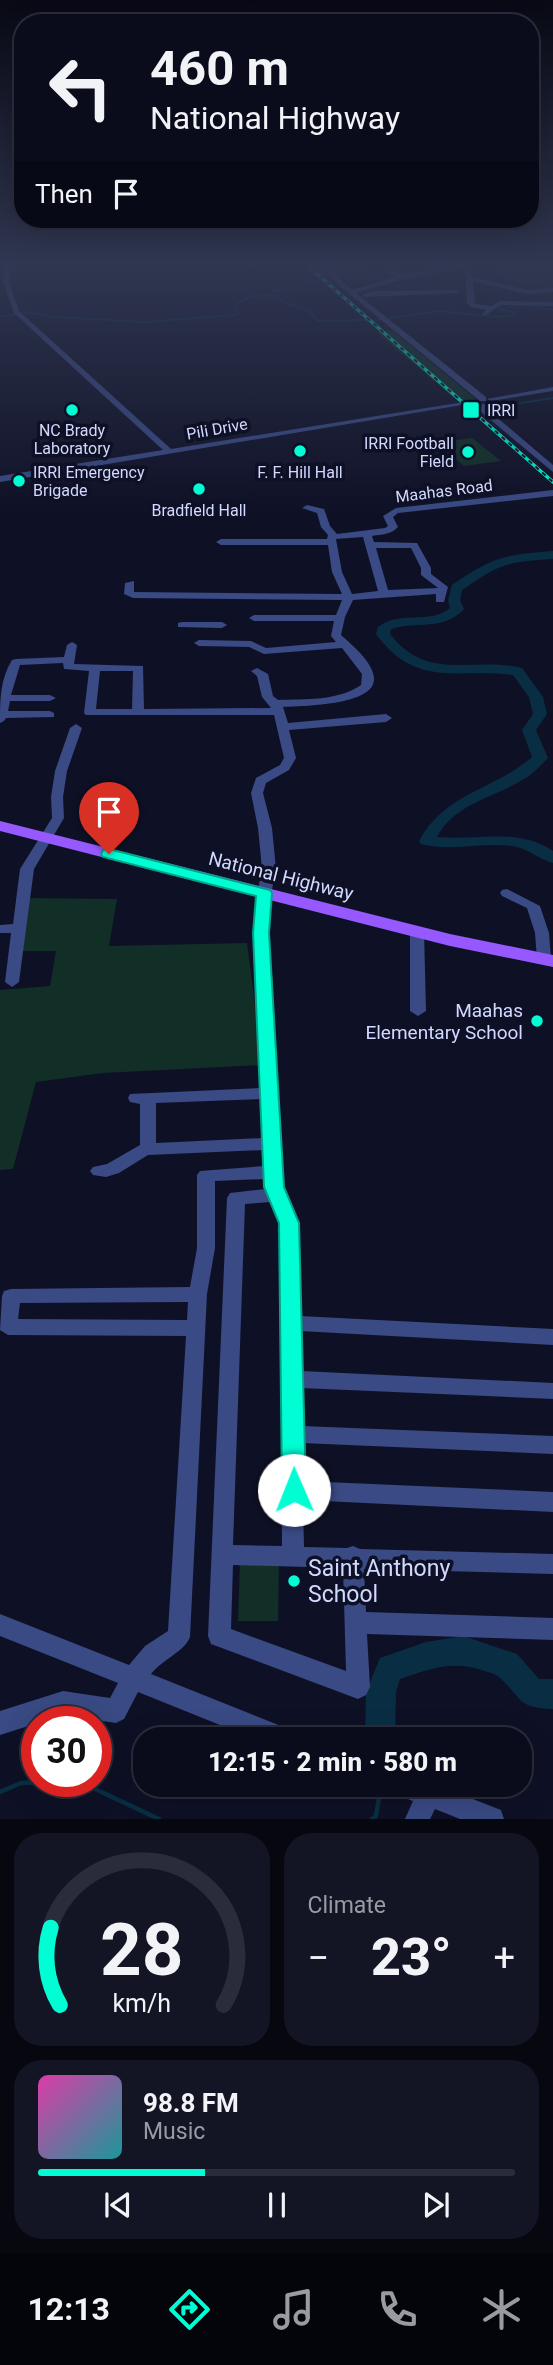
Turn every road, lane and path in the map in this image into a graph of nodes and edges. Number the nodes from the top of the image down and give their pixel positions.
1 (56, 349) edge
2 (423, 349) edge
3 (553, 392) edge
4 (489, 403) junction
5 (169, 452) junction
6 (553, 462) edge
7 (553, 469) edge
8 (0, 479) edge
9 (553, 493) edge
10 (307, 508) dead end
11 (332, 539) junction
12 (220, 542) dead end
13 (130, 583) dead end
14 (384, 593) junction
15 (349, 597) junction
16 (254, 618) dead end
17 (340, 618) junction
18 (182, 625) dead end
19 (199, 643) dead end
20 (221, 644) junction
21 (72, 645) dead end
22 (345, 645) junction
23 (68, 660) junction
24 (95, 669) junction
25 (257, 671) dead end
26 (5, 698) junction
27 (50, 698) dead end
28 (277, 707) junction
29 (138, 713) junction
30 (50, 716) dead end
31 (0, 717) edge
32 (386, 718) dead end
33 (283, 727) junction
34 (76, 728) dead end
35 (0, 826) edge
36 (46, 837) junction
37 (264, 893) junction
38 (507, 893) dead end
39 (18, 928) junction
40 (0, 929) edge
41 (416, 931) junction
42 (549, 960) edge
43 (12, 982) dead end
44 (418, 1012) dead end
45 (269, 1093) junction
46 (272, 1144) junction
47 (148, 1149) junction
48 (99, 1171) dead end
49 (273, 1172) junction
50 (276, 1195) junction
51 (198, 1294) junction
52 (290, 1323) junction
53 (197, 1328) junction
54 (553, 1337) edge
55 (290, 1379) junction
56 (553, 1391) edge
57 (293, 1434) junction
58 (553, 1445) edge
59 (294, 1490) junction
60 (553, 1502) edge
61 (223, 1555) junction
62 (293, 1555) junction
63 (353, 1556) junction
64 (553, 1564) edge
65 (355, 1623) junction
66 (0, 1625) edge
67 (553, 1629) edge
68 (133, 1678) junction
69 (0, 1723) edge
70 (256, 1727) edge
71 (419, 1797) edge
72 (435, 1797) edge
73 (417, 1819) edge
74 (492, 1819) edge

1 - 5 street
2 - 4 street
3 - 4 street, Pili Drive
4 - 5 street, Pili Drive
4 - 6 street
4 - 7 street
5 - 8 street, Pili Drive
9 - 11 street, Maahas Road
10 - 11 street
11 - 12 street
11 - 15 street
13 - 15 street
14 - 14 street
14 - 15 street
15 - 17 street
16 - 17 street
17 - 22 street
18 - 20 street
19 - 20 street
20 - 22 street
21 - 23 street
22 - 28 street
23 - 24 street
23 - 26 street
24 - 29 street
24 - 29 street
25 - 28 street
26 - 27 street
26 - 31 street
28 - 29 street
28 - 33 street
30 - 31 street
32 - 33 street
33 - 37 street
34 - 36 street
35 - 36 main road, National Highway
36 - 37 main road, National Highway
36 - 39 street
37 - 41 main road, National Highway
37 - 45 street
38 - 42 street
39 - 40 street
39 - 43 street
41 - 42 main road, National Highway
41 - 44 street
45 - 46 street
45 - 47 street
46 - 47 street
46 - 49 street
47 - 48 street
49 - 50 street
49 - 51 street
50 - 52 street
50 - 61 street
51 - 53 street
51 - 53 street
52 - 54 street
52 - 55 street
53 - 68 street
55 - 56 street
55 - 57 street
57 - 58 street
57 - 59 street
59 - 60 street
59 - 62 street
61 - 62 street
61 - 65 street
62 - 63 street
63 - 64 street
63 - 65 street
65 - 67 street
66 - 68 street
68 - 69 street
68 - 70 street
71 - 73 street
72 - 74 street

